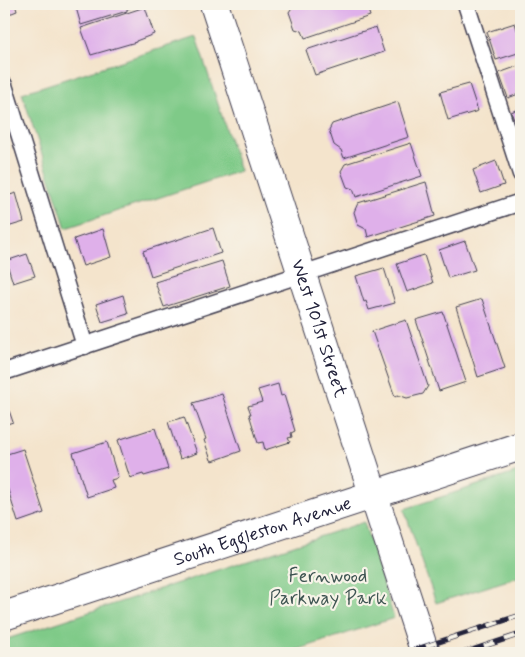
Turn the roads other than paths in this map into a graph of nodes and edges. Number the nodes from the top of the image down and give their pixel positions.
1 (214, 4) edge
2 (466, 4) edge
3 (4, 85) edge
4 (521, 174) edge
5 (521, 202) edge
6 (302, 274) junction
7 (85, 346) junction
8 (4, 372) edge
9 (521, 446) edge
10 (374, 494) junction
11 (4, 616) edge
12 (425, 653) edge

1 - 6 street, West 101st Street
2 - 4 lane
3 - 7 lane
5 - 6 lane
6 - 7 lane
6 - 10 street, West 101st Street
7 - 8 lane
9 - 10 street, South Eggleston Avenue
10 - 11 street, South Eggleston Avenue
10 - 12 street, West 101st Street

